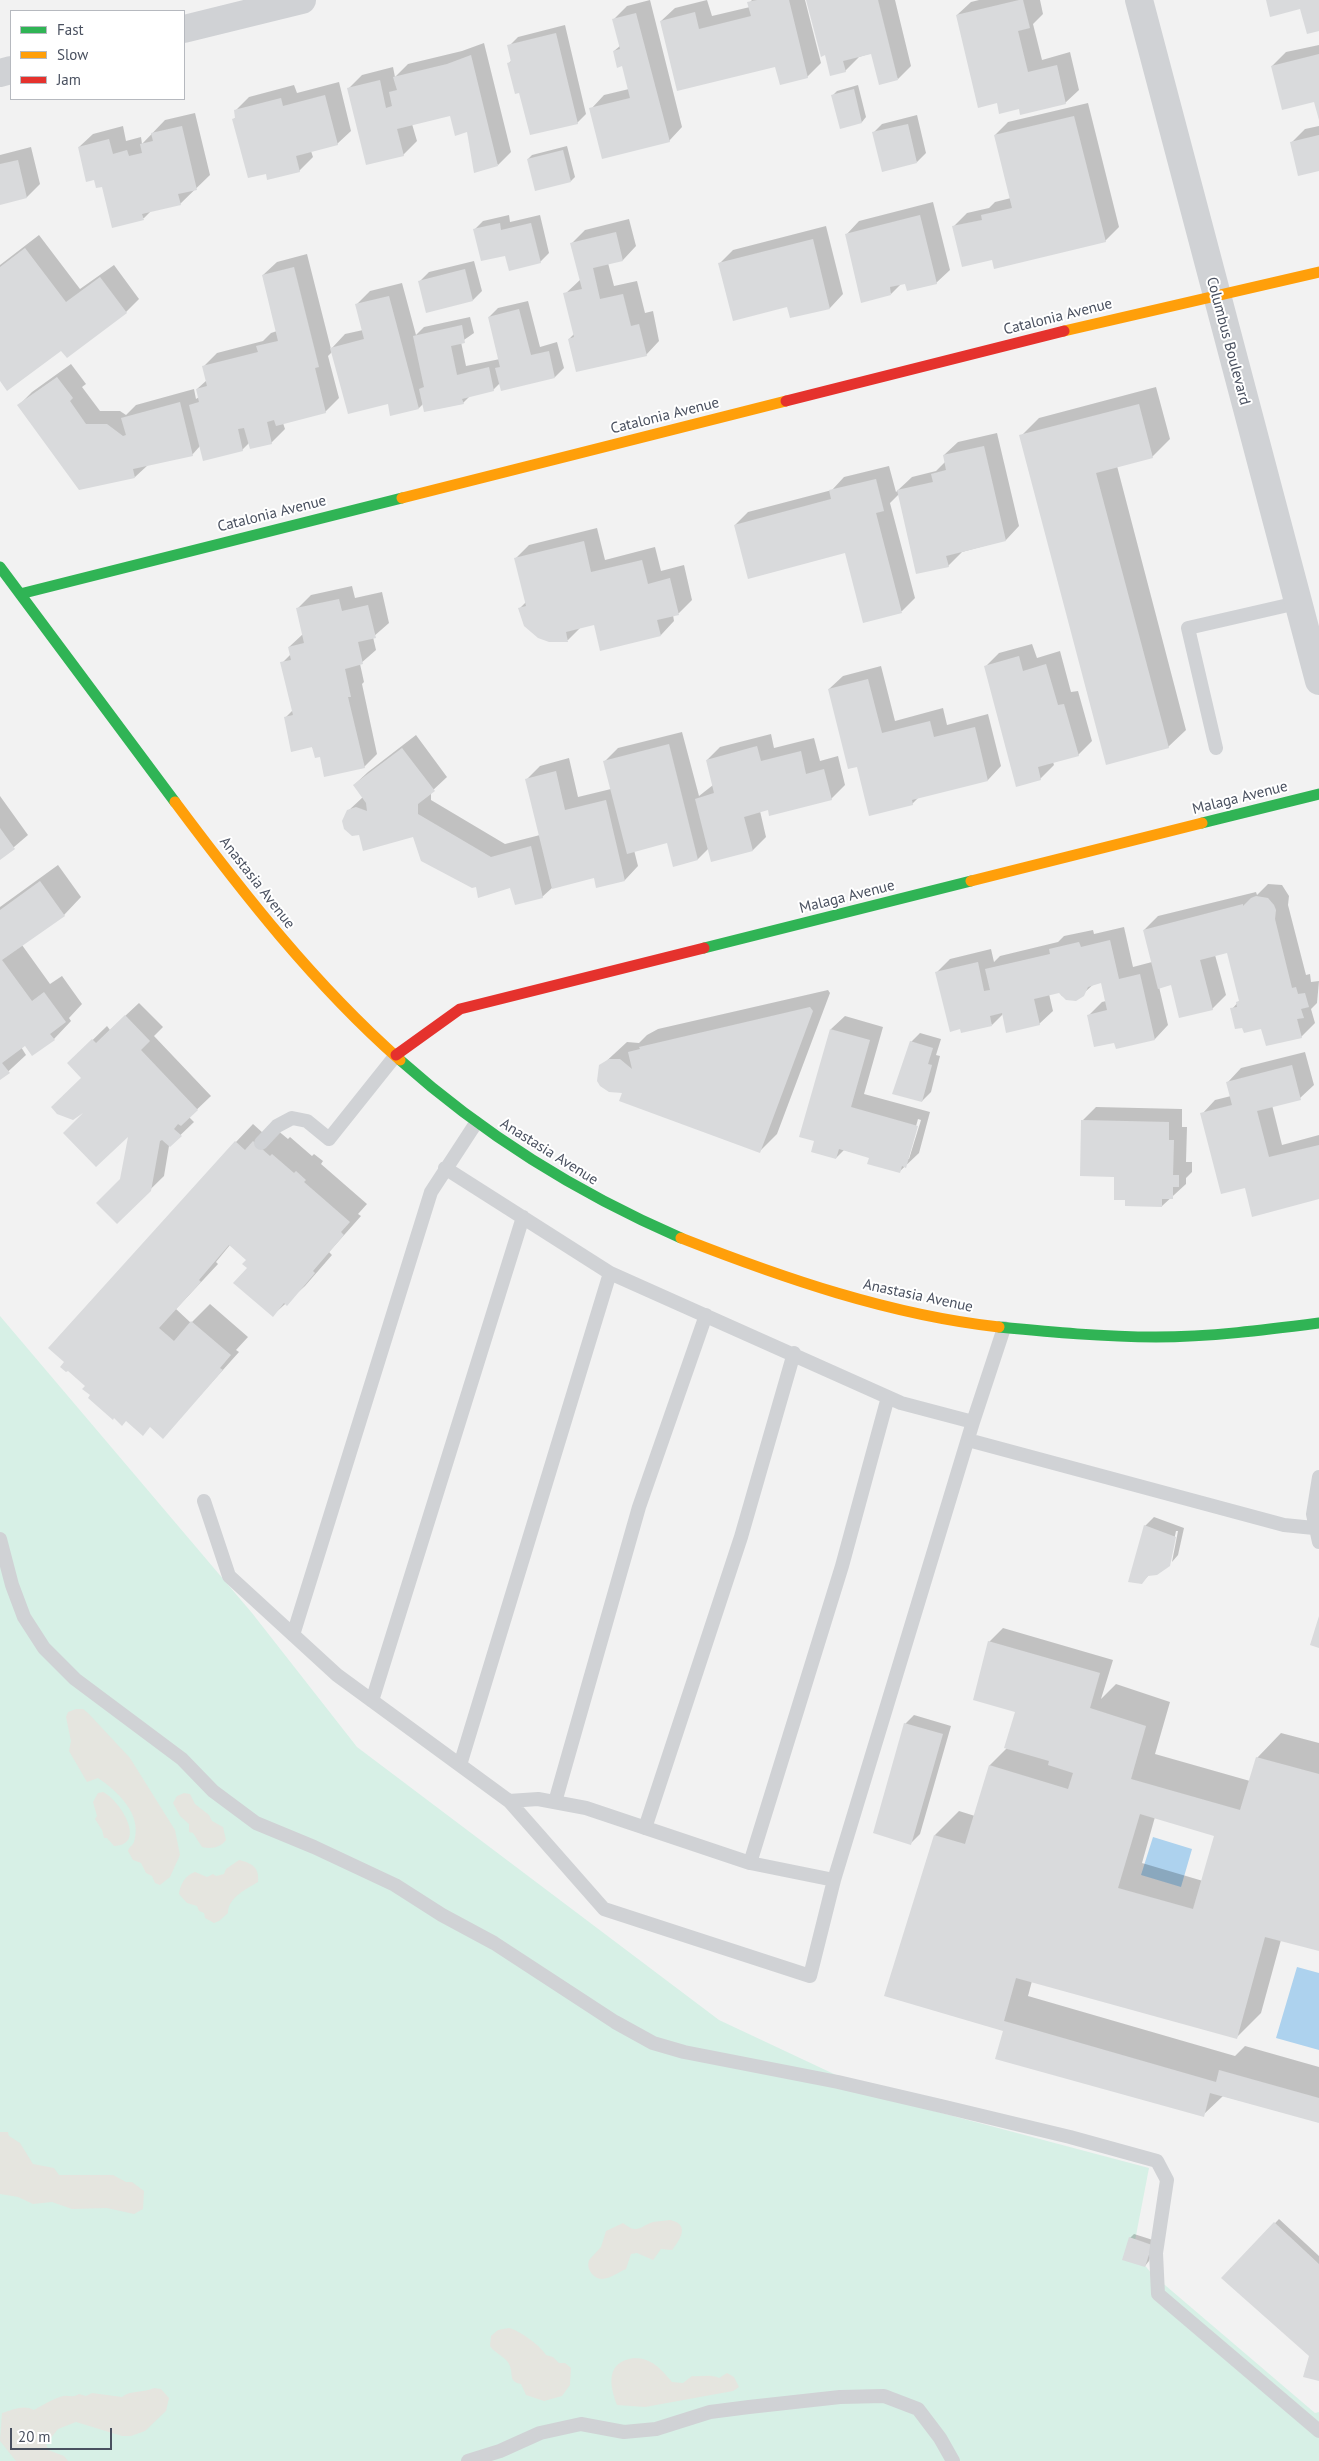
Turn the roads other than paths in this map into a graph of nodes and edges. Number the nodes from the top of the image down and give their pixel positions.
1 (302, 0) edge
2 (1140, 0) edge
3 (185, 29) edge
4 (1319, 272) edge
5 (1216, 295) junction
6 (0, 568) edge
7 (20, 594) junction
8 (1297, 603) junction
9 (1319, 681) edge
10 (1216, 748) dead end
11 (1319, 794) edge
12 (396, 1055) junction
13 (476, 1123) junction
14 (262, 1143) dead end
15 (445, 1168) junction
16 (523, 1217) junction
17 (610, 1273) junction
18 (706, 1315) junction
19 (1319, 1323) edge
20 (1004, 1328) junction
21 (794, 1353) junction
22 (888, 1396) junction
23 (973, 1422) junction
24 (968, 1440) junction
25 (1319, 1477) edge
26 (204, 1501) dead end
27 (1314, 1528) junction
28 (0, 1539) edge
29 (1319, 1542) edge
30 (293, 1635) junction
31 (372, 1701) junction
32 (460, 1765) junction
33 (509, 1801) junction
34 (555, 1802) junction
35 (645, 1828) junction
36 (750, 1862) junction
37 (834, 1880) junction
38 (1319, 2432) edge
39 (468, 2461) edge
40 (953, 2461) edge

1 - 3 street
2 - 5 street, Columbus Boulevard
4 - 5 street, Catalonia Avenue
5 - 7 street, Catalonia Avenue
5 - 8 street, Columbus Boulevard
6 - 7 street, Anastasia Avenue
7 - 12 street, Anastasia Avenue
8 - 9 street, Columbus Boulevard
8 - 10 lane
11 - 12 street, Malaga Avenue
12 - 13 street, Anastasia Avenue
12 - 14 lane
13 - 15 lane
13 - 20 street, Anastasia Avenue
15 - 16 lane
15 - 30 lane
16 - 17 lane
16 - 31 lane
17 - 18 lane
17 - 32 lane
18 - 21 lane
18 - 34 lane
19 - 20 street, Anastasia Avenue
20 - 23 lane
21 - 22 lane
21 - 35 lane
22 - 23 lane
22 - 36 lane
23 - 24 lane
24 - 27 lane
24 - 37 lane
25 - 27 lane
26 - 30 lane
27 - 29 lane
28 - 38 lane
30 - 31 lane
31 - 32 lane
32 - 33 lane
33 - 34 lane
33 - 37 lane
34 - 35 lane
35 - 36 lane
36 - 37 lane
39 - 40 lane

